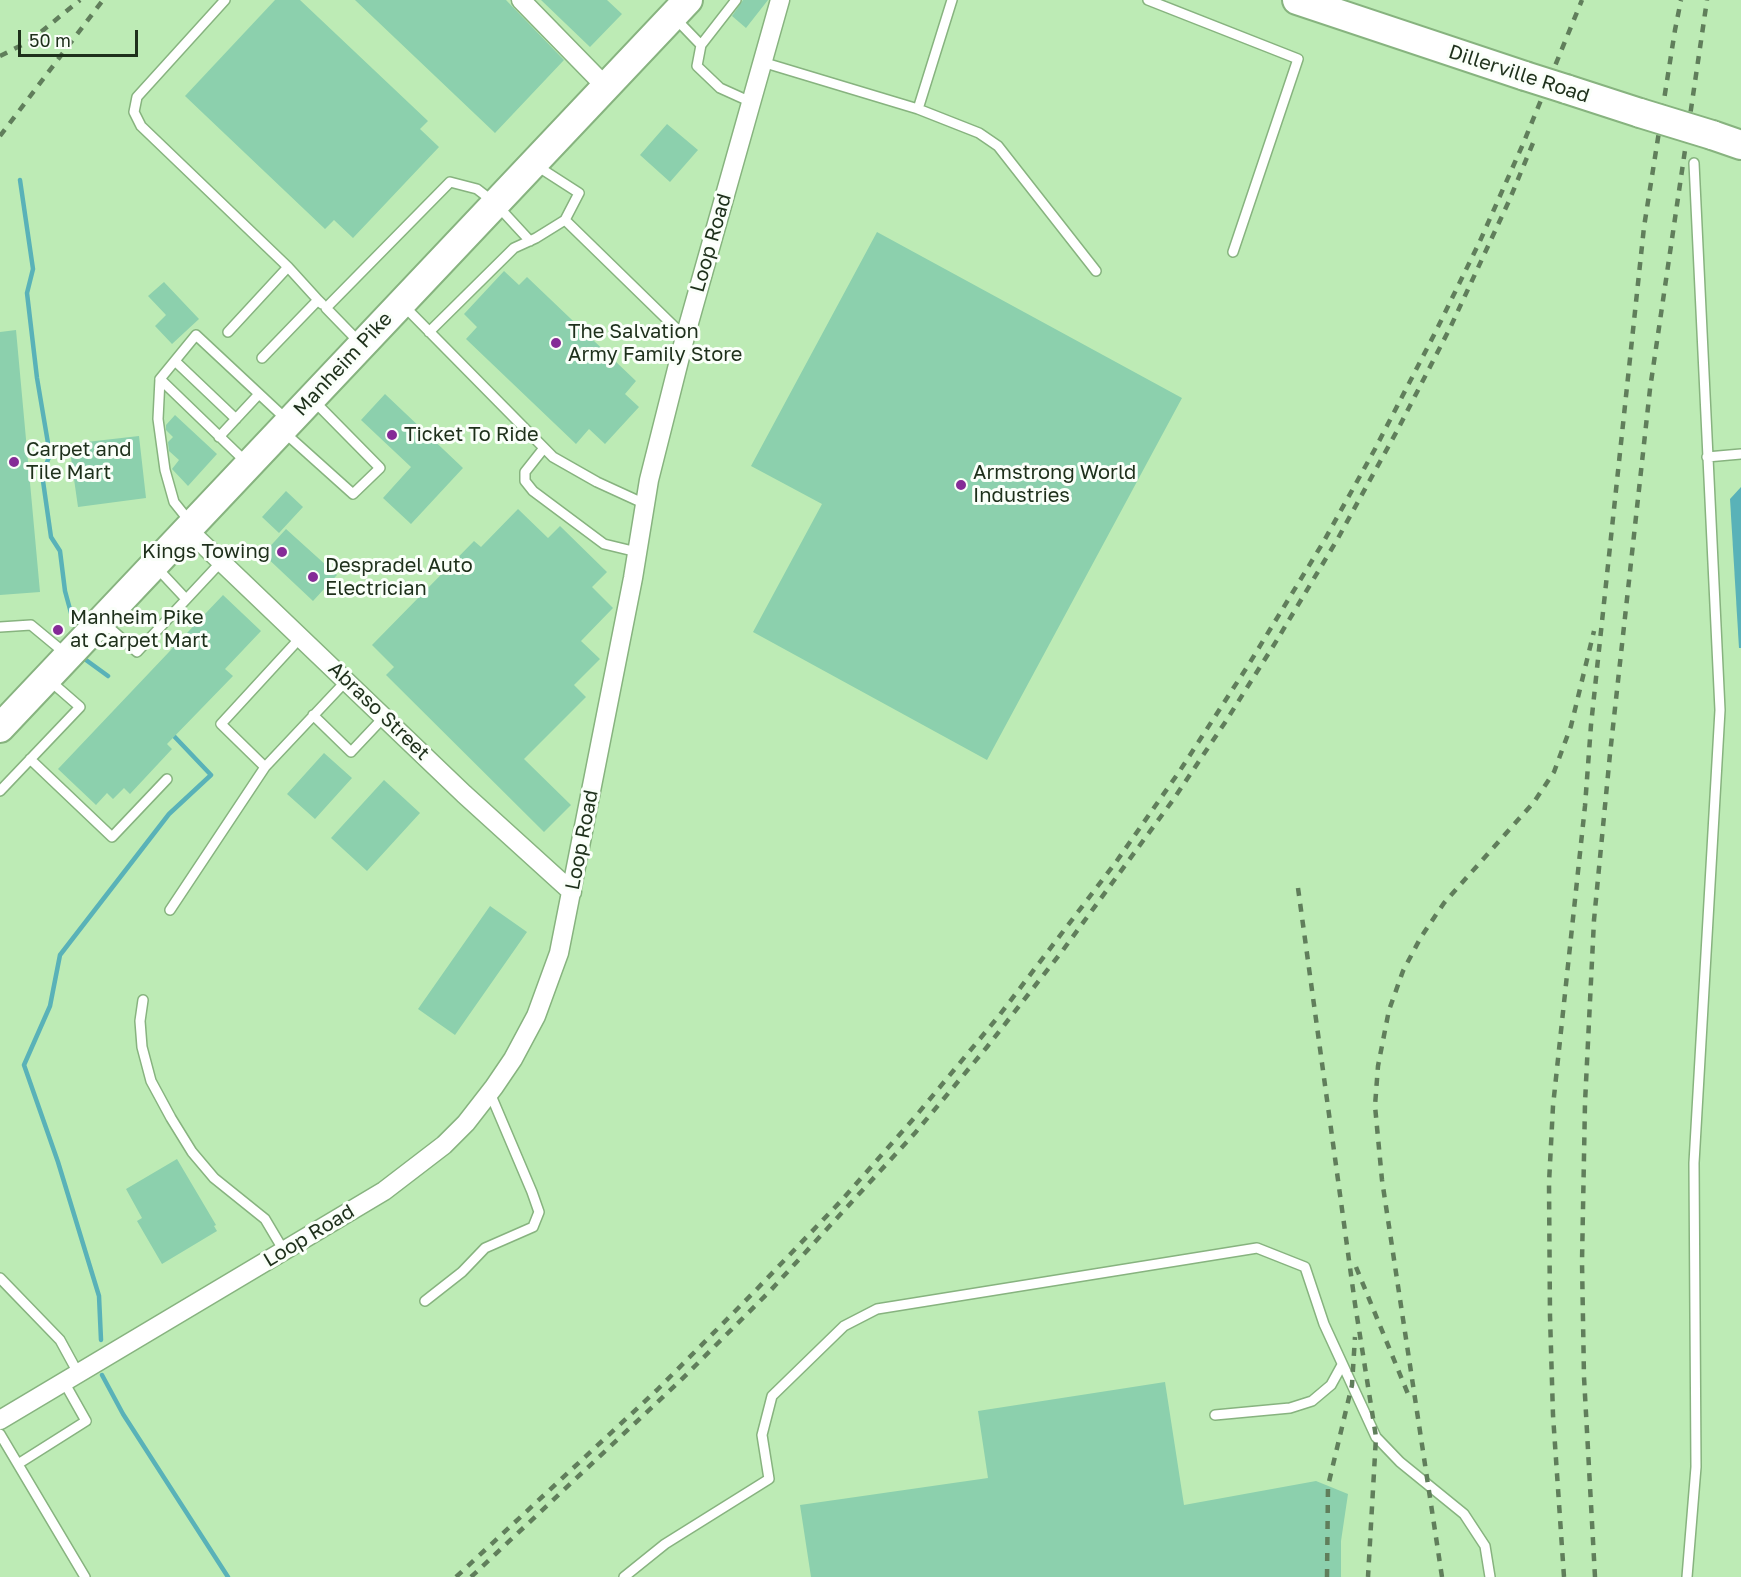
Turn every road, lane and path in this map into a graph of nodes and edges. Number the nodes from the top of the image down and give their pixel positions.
1 (225, 0) edge
2 (521, 0) edge
3 (736, 0) edge
4 (780, 0) edge
5 (952, 0) edge
6 (1148, 0) edge
7 (1297, 0) edge
8 (680, 8) edge
9 (700, 45) junction
10 (762, 62) junction
11 (606, 87) junction
12 (751, 102) junction
13 (918, 109) junction
14 (1741, 145) edge
15 (533, 163) junction
16 (1694, 163) dead end
17 (495, 203) junction
18 (566, 220) junction
19 (530, 241) junction
20 (1233, 252) dead end
21 (288, 267) junction
22 (1096, 271) dead end
23 (318, 300) junction
24 (400, 303) junction
25 (326, 308) junction
26 (228, 332) dead end
27 (429, 332) junction
28 (685, 337) junction
29 (361, 345) junction
30 (262, 358) dead end
31 (175, 361) junction
32 (160, 379) junction
33 (259, 394) junction
34 (311, 398) junction
35 (236, 419) junction
36 (285, 425) junction
37 (219, 437) junction
38 (544, 448) junction
39 (1741, 454) edge
40 (1707, 457) junction
41 (248, 464) junction
42 (645, 504) junction
43 (189, 526) junction
44 (637, 552) junction
45 (221, 562) junction
46 (153, 564) junction
47 (186, 599) junction
48 (101, 620) junction
49 (0, 627) edge
50 (301, 637) junction
51 (68, 656) junction
52 (47, 678) junction
53 (347, 680) junction
54 (313, 716) junction
55 (384, 717) junction
56 (0, 728) edge
57 (30, 759) junction
58 (265, 767) junction
59 (167, 779) dead end
60 (0, 791) edge
61 (572, 892) junction
62 (170, 910) dead end
63 (143, 1000) dead end
64 (490, 1093) junction
65 (284, 1251) junction
66 (0, 1278) edge
67 (425, 1301) dead end
68 (1342, 1365) junction
69 (71, 1378) junction
70 (1215, 1415) dead end
71 (0, 1420) edge
72 (0, 1434) edge
73 (18, 1464) junction
74 (85, 1577) edge
75 (624, 1577) edge
76 (1490, 1577) edge
77 (1687, 1577) edge

1 - 21 lane
2 - 11 street
3 - 9 lane
4 - 10 street, Loop Road
5 - 13 lane
6 - 20 lane
7 - 14 main road, Dillerville Road, bridge
8 - 9 lane
8 - 11 main road, Manheim Pike
9 - 12 lane
10 - 12 street, Loop Road
10 - 13 lane
11 - 15 main road, Manheim Pike
12 - 28 street, Loop Road
13 - 22 lane
15 - 17 main road, Manheim Pike
15 - 18 lane
16 - 40 lane
17 - 19 lane
17 - 24 main road, Manheim Pike
17 - 25 lane
18 - 19 lane
18 - 28 lane
19 - 27 lane
21 - 23 lane
21 - 26 lane
23 - 25 lane
23 - 30 lane
24 - 27 lane
24 - 29 main road, Manheim Pike
25 - 29 lane
27 - 38 lane
28 - 42 street, Loop Road
29 - 34 main road, Manheim Pike
31 - 32 lane
31 - 33 lane
31 - 35 lane
32 - 37 lane
32 - 43 lane
33 - 35 lane
33 - 36 lane
34 - 36 main road, Manheim Pike
34 - 36 lane
35 - 37 lane
36 - 41 main road, Manheim Pike
37 - 41 lane
38 - 42 lane
38 - 44 lane
39 - 40 lane
40 - 77 lane
41 - 43 main road, Manheim Pike
42 - 44 street, Loop Road
43 - 45 street, Abraso Street
43 - 46 main road, Manheim Pike
44 - 61 street, Loop Road
45 - 47 lane
45 - 50 street, Abraso Street
46 - 47 lane
46 - 48 main road, Manheim Pike
47 - 48 lane
48 - 51 main road, Manheim Pike
49 - 51 lane
50 - 53 street, Abraso Street
50 - 58 lane
51 - 52 main road, Manheim Pike
52 - 56 main road, Manheim Pike
52 - 57 lane
53 - 54 lane
53 - 55 street, Abraso Street
54 - 55 lane
54 - 58 lane
55 - 61 street, Abraso Street
57 - 59 lane
57 - 60 lane
58 - 62 lane
61 - 64 street, Loop Road
63 - 65 lane
64 - 65 street, Loop Road
64 - 67 lane
65 - 69 street, Loop Road
66 - 69 lane
68 - 70 lane
68 - 75 lane
68 - 76 lane
69 - 71 street, Loop Road
69 - 73 lane
72 - 73 lane
73 - 74 lane

